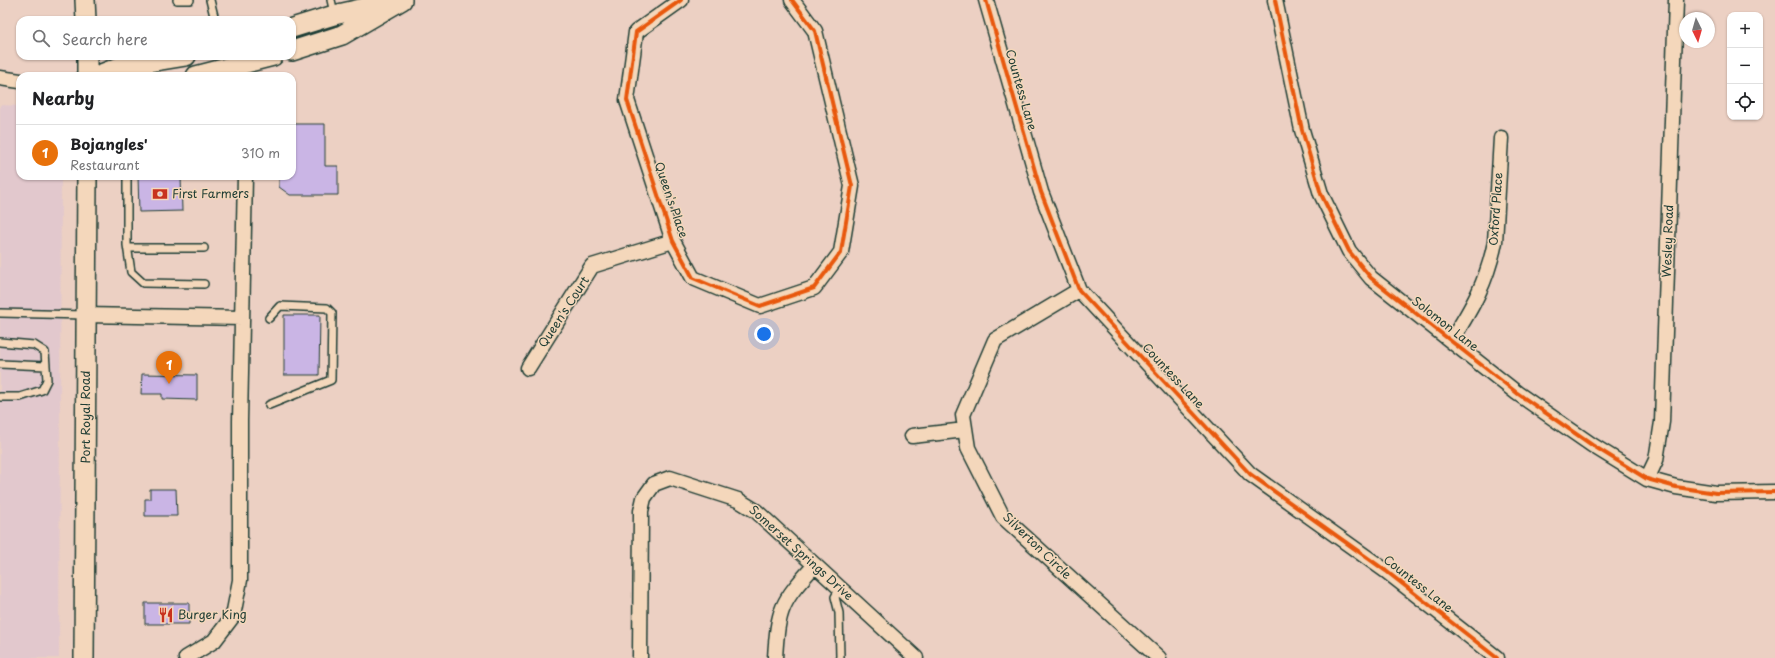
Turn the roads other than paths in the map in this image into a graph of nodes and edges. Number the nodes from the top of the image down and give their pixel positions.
1 (85, 0) edge
2 (177, 0) edge
3 (190, 0) edge
4 (210, 0) edge
5 (398, 0) edge
6 (402, 0) edge
7 (681, 0) edge
8 (792, 0) edge
9 (986, 0) edge
10 (1275, 0) edge
11 (1676, 0) edge
12 (333, 7) edge
13 (86, 16) edge
14 (214, 16) edge
15 (296, 26) edge
16 (296, 50) edge
17 (87, 60) edge
18 (162, 60) edge
19 (257, 60) edge
20 (229, 67) edge
21 (87, 72) edge
22 (106, 72) edge
23 (211, 72) edge
24 (0, 78) edge
25 (16, 80) edge
26 (1501, 138) dead end
27 (87, 180) edge
28 (127, 180) edge
29 (245, 180) edge
30 (673, 241) junction
31 (127, 247) junction
32 (204, 248) dead end
33 (204, 284) dead end
34 (1079, 290) junction
35 (0, 313) edge
36 (85, 315) junction
37 (242, 318) junction
38 (269, 318) dead end
39 (0, 342) edge
40 (1451, 342) junction
41 (0, 364) edge
42 (46, 366) junction
43 (528, 368) dead end
44 (0, 397) edge
45 (269, 406) dead end
46 (965, 430) junction
47 (912, 436) dead end
48 (1647, 479) junction
49 (1775, 492) edge
50 (815, 565) junction
51 (840, 588) junction
52 (84, 658) edge
53 (186, 658) edge
54 (640, 658) edge
55 (775, 658) edge
56 (840, 658) edge
57 (916, 658) edge
58 (1160, 658) edge
59 (1497, 658) edge

1 - 13 main road
2 - 3 lane
4 - 14 lane
5 - 12 main road
6 - 16 main road
7 - 30 street, Queen's Place
8 - 30 street, Queen's Place
9 - 34 street, Countess Lane
10 - 40 street, Solomon Lane
11 - 48 street, Wesley Road
12 - 15 main road
17 - 21 main road
18 - 22 main road
19 - 20 main road
20 - 23 main road
24 - 25 street
26 - 40 street, Oxford Place
27 - 36 main road, Port Royal Road
28 - 31 lane
29 - 37 street
30 - 43 street, Queen's Court
31 - 32 lane
31 - 33 lane
34 - 46 street, Silverton Circle
34 - 59 street, Countess Lane
35 - 36 lane
36 - 37 street
36 - 52 main road, Port Royal Road
37 - 53 street
38 - 45 lane
39 - 42 lane
40 - 48 street, Solomon Lane
41 - 42 lane
42 - 44 lane
46 - 47 street
46 - 58 street, Silverton Circle
48 - 49 street, Solomon Lane
50 - 51 street, Somerset Springs Drive
50 - 54 street, Somerset Springs Drive
50 - 55 street
51 - 56 lane
51 - 57 street, Somerset Springs Drive

